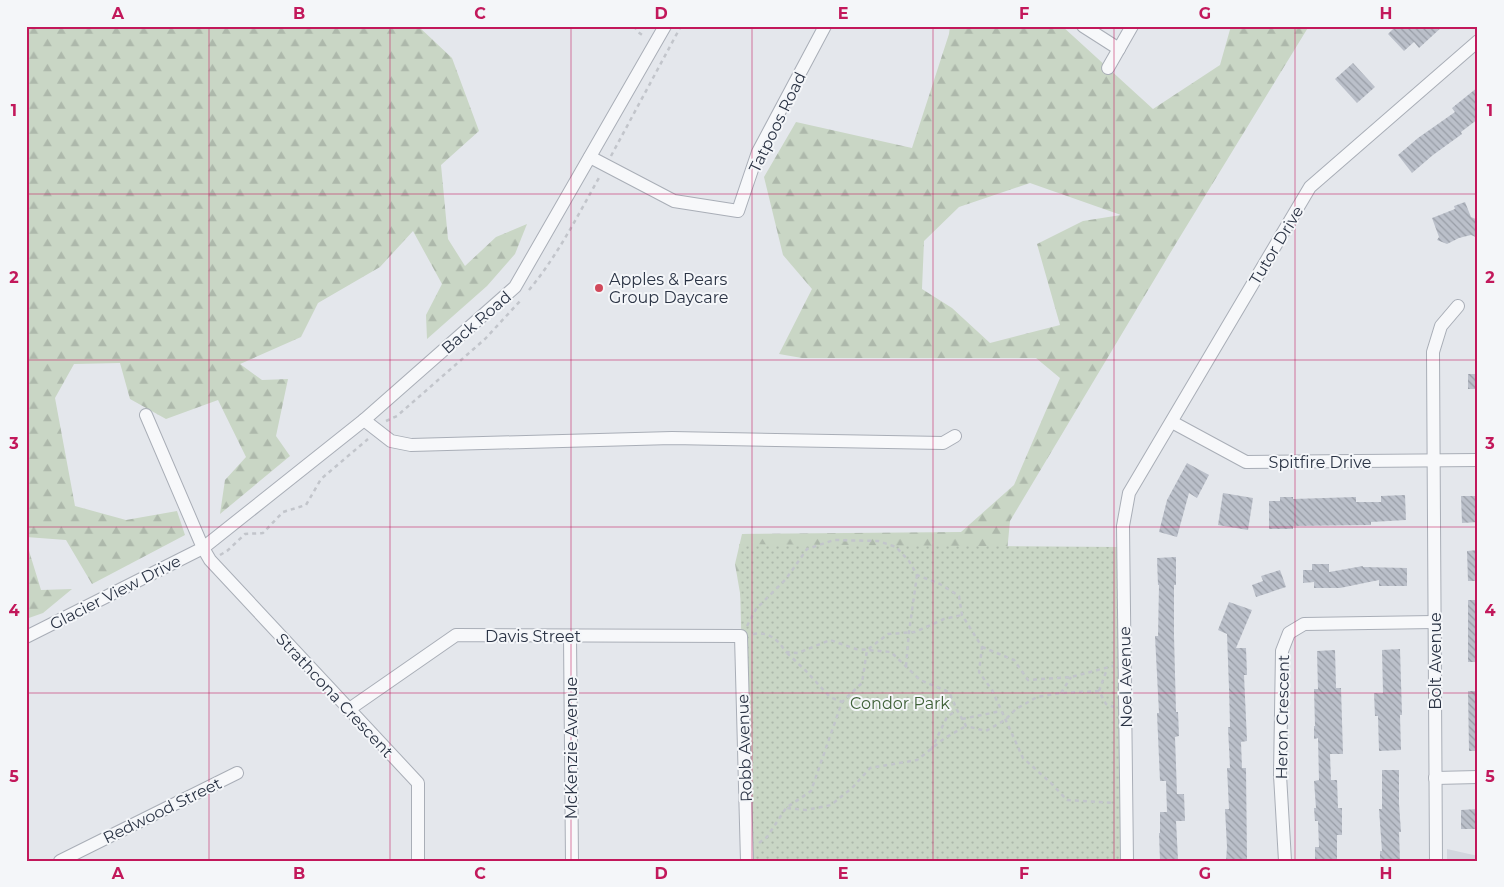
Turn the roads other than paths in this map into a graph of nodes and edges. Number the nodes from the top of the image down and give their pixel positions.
1 (666, 26) edge
2 (825, 26) edge
3 (1083, 26) edge
4 (1132, 26) edge
5 (1478, 41) edge
6 (1119, 49) junction
7 (1108, 68) dead end
8 (590, 157) junction
9 (1458, 306) dead end
10 (146, 415) dead end
11 (364, 420) junction
12 (1172, 422) junction
13 (954, 436) dead end
14 (1478, 460) edge
15 (1434, 461) junction
16 (1129, 493) joint
17 (203, 548) junction
18 (1434, 622) junction
19 (570, 636) junction
20 (741, 636) joint
21 (26, 637) edge
22 (348, 710) junction
23 (237, 773) dead end
24 (1478, 776) edge
25 (1435, 778) junction
26 (86, 855) edge
27 (747, 857) edge
28 (60, 861) edge
29 (418, 861) edge
30 (572, 861) edge
31 (1127, 861) edge
32 (1285, 861) edge
33 (1436, 861) edge

1 - 8 street, Back Road
2 - 8 street, Tatpoos Road
3 - 6 street
4 - 6 street
5 - 12 street, Tutor Drive
6 - 7 street
8 - 11 street, Back Road
9 - 15 street, Bolt Avenue
10 - 17 street, Strathcona Crescent
11 - 13 street
11 - 17 street, Back Road
12 - 15 street, Spitfire Drive
12 - 16 street, Tutor Drive
14 - 15 street, Spitfire Drive
15 - 18 street, Bolt Avenue
16 - 31 street, Noel Avenue
17 - 21 street, Glacier View Drive
17 - 22 street, Strathcona Crescent
18 - 25 street, Bolt Avenue
18 - 32 street, Heron Crescent
19 - 20 street, Davis Street
19 - 22 street, Davis Street
19 - 30 street, McKenzie Avenue
20 - 27 street, Robb Avenue
22 - 29 street, Strathcona Crescent
23 - 26 street, Redwood Street
24 - 25 street
25 - 33 street, Bolt Avenue
26 - 28 street, Redwood Street

